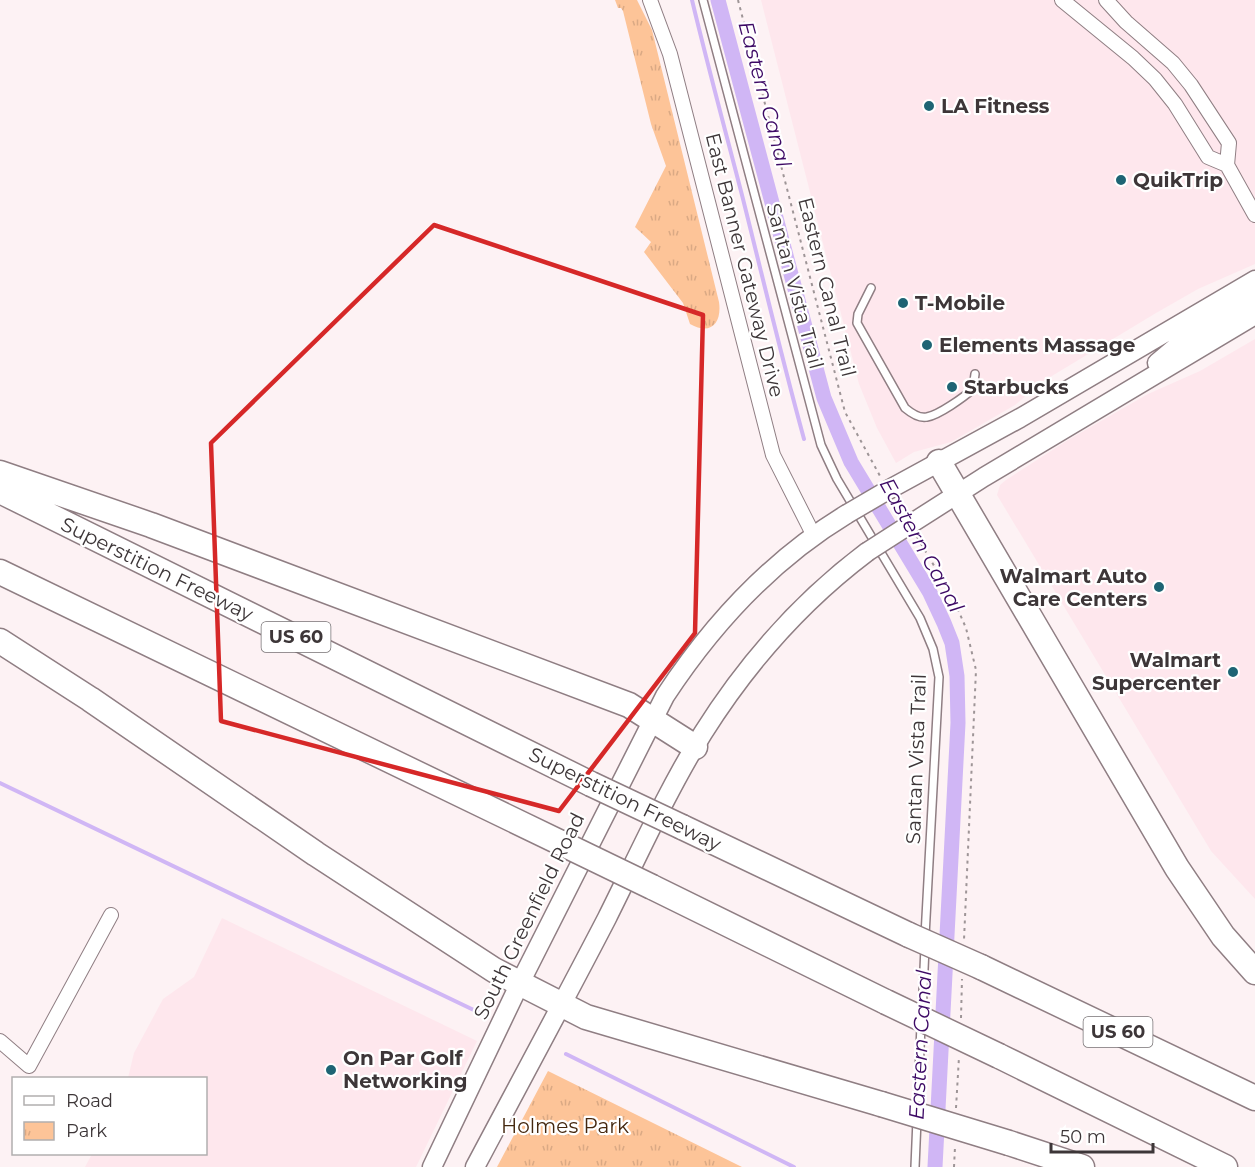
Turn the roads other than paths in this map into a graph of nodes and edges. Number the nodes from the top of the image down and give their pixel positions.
1 (703, 0) edge
2 (1062, 0) edge
3 (1106, 0) edge
4 (652, 1) edge
5 (1227, 165) junction
6 (1255, 215) edge
7 (1255, 280) edge
8 (872, 288) dead end
9 (1255, 299) edge
10 (1255, 315) edge
11 (975, 374) dead end
12 (1132, 388) junction
13 (939, 462) junction
14 (0, 473) edge
15 (0, 491) edge
16 (958, 494) junction
17 (814, 536) junction
18 (0, 572) edge
19 (0, 641) edge
20 (652, 720) junction
21 (695, 747) junction
22 (111, 915) dead end
23 (1255, 972) edge
24 (520, 983) junction
25 (562, 1005) junction
26 (0, 1041) edge
27 (1255, 1098) edge
28 (432, 1167) edge
29 (475, 1167) edge
30 (915, 1167) edge
31 (1082, 1167) edge
32 (1225, 1167) edge

1 - 30 lane, Santan Vista Trail
2 - 5 street
3 - 5 street
4 - 17 street, East Banner Gateway Drive
5 - 6 street
7 - 13 main road, South Greenfield Road
8 - 11 lane
9 - 12 main road
10 - 12 main road
12 - 16 main road
13 - 16 highway
13 - 17 main road, South Greenfield Road, bridge
14 - 20 highway
15 - 27 highway, Superstition Freeway / US 60, bridge
16 - 21 main road, bridge
16 - 23 highway
17 - 20 main road, South Greenfield Road
18 - 32 highway, bridge
19 - 24 highway
20 - 21 highway
20 - 24 main road, South Greenfield Road
21 - 25 main road
22 - 26 street
24 - 25 highway
24 - 28 main road, South Greenfield Road
25 - 29 main road
25 - 31 highway, bridge

